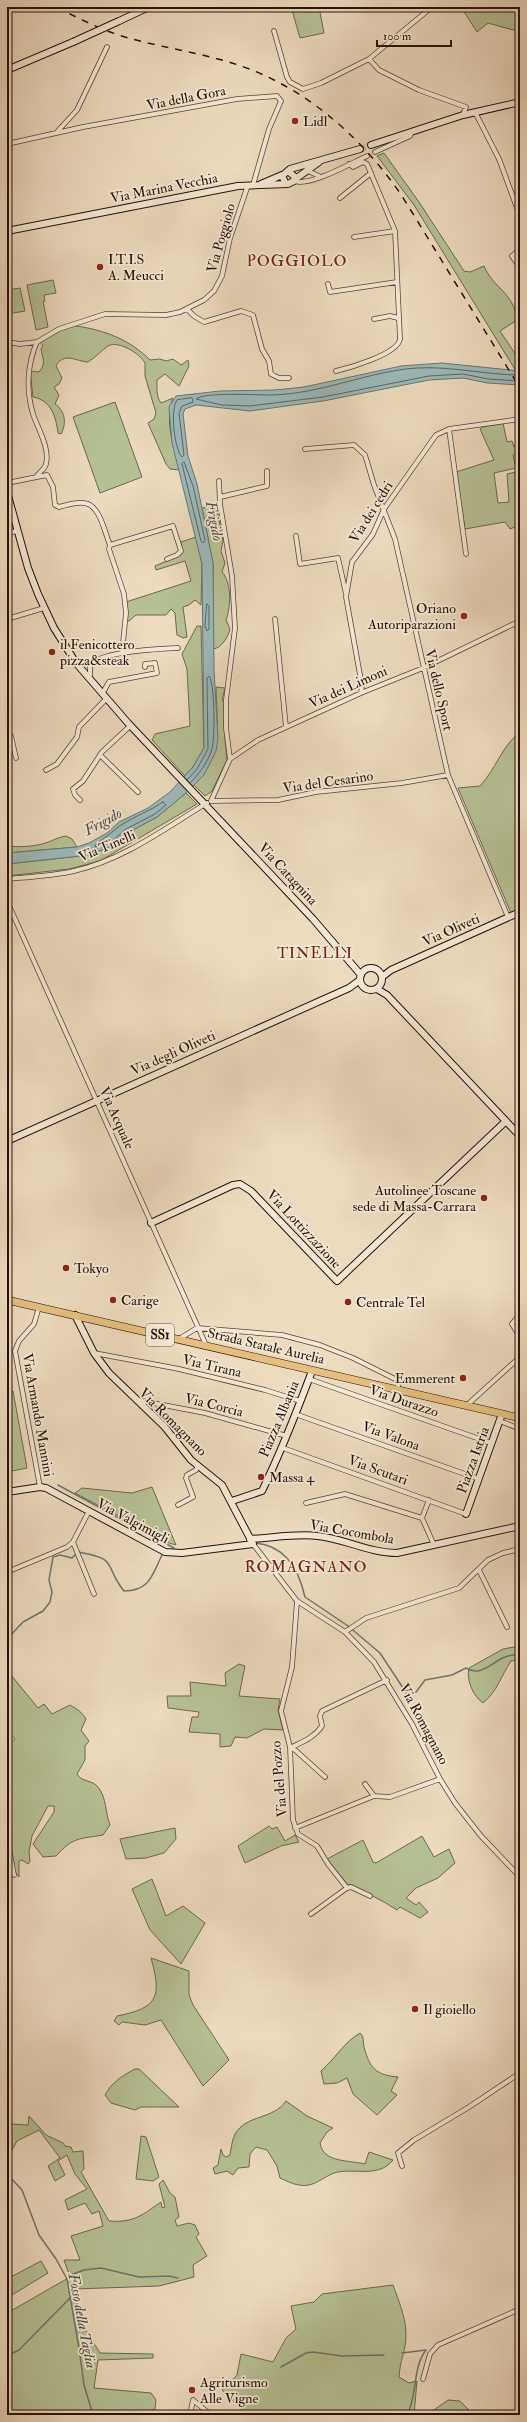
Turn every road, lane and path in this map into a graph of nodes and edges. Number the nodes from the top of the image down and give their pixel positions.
1 (13, 7) edge
2 (149, 7) edge
3 (432, 7) edge
4 (7, 8) edge
5 (274, 30) dead end
6 (107, 47) dead end
7 (369, 59) junction
8 (7, 70) edge
9 (520, 102) edge
10 (475, 112) junction
11 (463, 114) junction
12 (412, 131) junction
13 (56, 134) junction
14 (7, 144) edge
15 (371, 145) tunnel mouth
16 (360, 149) tunnel mouth
17 (375, 152) dead end
18 (367, 156) dead end
19 (321, 160) junction
20 (349, 164) junction
21 (302, 165) junction
22 (307, 171) junction
23 (371, 172) junction
24 (285, 173) junction
25 (322, 176) junction
26 (294, 180) junction
27 (261, 184) junction
28 (286, 184) junction
29 (250, 185) junction
30 (340, 198) dead end
31 (520, 216) edge
32 (395, 231) junction
33 (7, 232) edge
34 (354, 237) dead end
35 (520, 248) edge
36 (520, 268) edge
37 (397, 282) junction
38 (328, 284) dead end
39 (187, 309) junction
40 (398, 318) junction
41 (374, 319) dead end
42 (7, 342) edge
43 (36, 342) junction
44 (336, 372) dead end
45 (289, 378) dead end
46 (520, 419) edge
47 (449, 429) junction
48 (305, 449) dead end
49 (267, 471) dead end
50 (37, 476) junction
51 (219, 480) dead end
52 (7, 483) edge
53 (7, 495) edge
54 (220, 497) junction
55 (384, 509) junction
56 (17, 531) junction
57 (7, 533) edge
58 (296, 536) dead end
59 (110, 545) junction
60 (466, 554) dead end
61 (168, 559) dead end
62 (346, 597) junction
63 (44, 608) junction
64 (7, 619) edge
65 (275, 619) dead end
66 (520, 621) edge
67 (178, 648) dead end
68 (122, 653) junction
69 (145, 666) dead end
70 (423, 668) junction
71 (88, 678) junction
72 (362, 693) junction
73 (104, 697) junction
74 (130, 726) junction
75 (286, 727) junction
76 (7, 733) edge
77 (100, 755) junction
78 (16, 758) dead end
79 (230, 760) junction
80 (46, 770) dead end
81 (448, 775) junction
82 (138, 792) dead end
83 (80, 800) dead end
84 (208, 802) junction
85 (7, 879) edge
86 (7, 901) edge
87 (520, 912) edge
88 (508, 917) junction
89 (352, 962) junction
90 (367, 969) junction
91 (361, 977) junction
92 (380, 980) junction
93 (363, 986) junction
94 (349, 988) junction
95 (97, 1101) junction
96 (506, 1121) junction
97 (520, 1136) edge
98 (7, 1141) edge
99 (151, 1223) junction
100 (7, 1301) edge
101 (39, 1307) junction
102 (520, 1314) edge
103 (75, 1315) junction
104 (197, 1328) junction
105 (520, 1337) edge
106 (179, 1340) junction
107 (206, 1346) junction
108 (94, 1353) junction
109 (520, 1357) edge
110 (312, 1370) junction
111 (309, 1379) junction
112 (397, 1390) junction
113 (135, 1399) junction
114 (300, 1401) junction
115 (466, 1406) junction
116 (295, 1414) junction
117 (501, 1418) junction
118 (520, 1418) edge
119 (520, 1429) edge
120 (286, 1436) junction
121 (491, 1443) junction
122 (283, 1448) junction
123 (198, 1465) junction
124 (478, 1479) junction
125 (40, 1487) junction
126 (7, 1492) edge
127 (429, 1500) junction
128 (232, 1501) junction
129 (306, 1503) dead end
130 (178, 1505) dead end
131 (89, 1511) junction
132 (466, 1514) joint
133 (422, 1518) junction
134 (520, 1526) edge
135 (73, 1542) junction
136 (251, 1542) junction
137 (434, 1545) junction
138 (520, 1549) edge
139 (479, 1570) junction
140 (7, 1572) edge
141 (94, 1594) dead end
142 (297, 1601) junction
143 (508, 1627) dead end
144 (347, 1632) junction
145 (387, 1680) junction
146 (290, 1748) junction
147 (325, 1777) dead end
148 (440, 1779) junction
149 (364, 1784) dead end
150 (374, 1796) junction
151 (7, 1806) edge
152 (7, 1828) edge
153 (295, 1828) junction
154 (7, 1838) edge
155 (14, 1875) dead end
156 (520, 1877) edge
157 (347, 1888) junction
158 (370, 1896) dead end
159 (310, 1914) dead end
160 (520, 2073) edge
161 (402, 2166) dead end
162 (520, 2309) edge
163 (423, 2378) dead end
164 (190, 2415) edge
165 (210, 2415) edge

1 - 4 street
2 - 8 main road, bridge
3 - 7 street
5 - 7 street
6 - 13 street
7 - 11 street
9 - 10 main road
10 - 11 main road
10 - 31 street
11 - 12 main road
12 - 15 main road
12 - 17 street
13 - 14 street, Via della Gora
13 - 29 street, Via della Gora
16 - 19 main road, Via Marina Vecchia
18 - 20 street
19 - 21 main road, Via Marina Vecchia
19 - 22 main road, Via Marina Vecchia
20 - 23 street
20 - 25 street
21 - 22 street
21 - 24 main road, Via Marina Vecchia
22 - 25 street
22 - 26 main road, Via Marina Vecchia
23 - 30 street
23 - 32 street
24 - 26 main road
24 - 27 main road, Via Marina Vecchia
24 - 28 main road
25 - 26 street
26 - 28 main road, Via Marina Vecchia
27 - 28 main road, Via Marina Vecchia
27 - 29 main road, Via Marina Vecchia
29 - 33 main road, Via Marina Vecchia
29 - 39 street, Via Poggiolo
32 - 34 street
32 - 37 street
35 - 36 street
37 - 38 street
37 - 40 street
39 - 43 street, Via Poggiolo
39 - 45 street
40 - 41 street
40 - 44 street
42 - 43 street, Via Poggiolo
43 - 50 street
46 - 47 street, Via dei cedri
47 - 55 street, Via dei cedri
47 - 60 street
48 - 55 street, Via dello Sport
49 - 54 street
50 - 52 street
50 - 59 street
51 - 54 street
53 - 56 main road, Via Catagnina
54 - 79 street
55 - 62 street, Via dei cedri
55 - 70 street, Via dello Sport
56 - 57 street
56 - 63 main road, Via Catagnina
58 - 62 street
59 - 61 street
59 - 68 street
62 - 72 street, Via dei cedri
63 - 64 street
63 - 71 main road, Via Catagnina
65 - 75 street
66 - 70 street, Via dei Limoni
67 - 68 street
68 - 71 street
69 - 73 street
70 - 72 street, Via dei Limoni
70 - 81 street, Via dello Sport
71 - 73 main road, Via Catagnina
72 - 75 street, Via dei Limoni
73 - 74 main road, Via Catagnina
73 - 80 street
74 - 77 street
74 - 84 main road, Via Catagnina
75 - 79 street, Via dei Limoni
76 - 78 street
77 - 82 street
77 - 83 street
79 - 84 street, Via dei Limoni
81 - 84 street, Via del Cesarino
81 - 88 street, Via dello Sport
84 - 85 street, Via Tinelli
84 - 89 main road, Via Catagnina
86 - 95 street, Via Acquale
87 - 88 main road, Via Oliveti
88 - 92 main road, Via Oliveti
89 - 90 main road, Via Catagnina
89 - 91 main road, Via Catagnina
90 - 91 main road
90 - 92 main road
91 - 93 main road
91 - 94 main road
92 - 93 main road
92 - 96 main road
93 - 94 main road
94 - 95 main road, Via degli Oliveti
95 - 98 main road, Via degli Oliveti
95 - 99 street, Via Acquale
96 - 97 main road
96 - 99 main road, Via Lottizzazione
99 - 104 street, Via Acquale
100 - 101 main road, Strada Statale Aurelia / SS1
101 - 103 main road, Strada Statale Aurelia / SS1
101 - 125 street, Via Armando Mannini
102 - 105 street
103 - 106 main road, Strada Statale Aurelia / SS1
103 - 108 main road, Via Romagnano
104 - 106 street
104 - 107 street, Via Acquale
104 - 112 street
106 - 107 main road, Strada Statale Aurelia / SS1
107 - 110 main road, Strada Statale Aurelia / SS1
108 - 113 main road, Via Romagnano
108 - 114 street, Via Tirana
109 - 115 street
110 - 111 main road, Piazza Albania
110 - 112 main road, Strada Statale Aurelia / SS1
111 - 114 main road, Piazza Albania
111 - 121 street, Via Durazzo
112 - 115 main road, Strada Statale Aurelia / SS1
113 - 120 street, Via Corcia
113 - 123 main road, Via Romagnano
114 - 116 main road, Piazza Albania
115 - 117 main road, Strada Statale Aurelia / SS1
116 - 120 main road, Piazza Albania
116 - 124 street, Via Valona
117 - 118 main road, Strada Statale Aurelia / SS1
117 - 119 street
117 - 121 main road, Piazza Istria
120 - 122 main road, Piazza Albania
121 - 124 main road, Piazza Istria
122 - 127 street, Via Scutari
122 - 128 main road, Piazza Albania
123 - 128 main road, Via Romagnano
123 - 130 street
124 - 132 main road, Piazza Istria
125 - 126 main road, Via Valgimigli
125 - 131 main road, Via Valgimigli
127 - 132 street, Via Scutari
127 - 133 street
128 - 136 main road, Via Romagnano
129 - 133 street
131 - 135 street
131 - 136 main road, Via Valgimigli
133 - 137 street
134 - 137 main road, Via Cocombola
135 - 140 street
135 - 141 street
136 - 137 main road, Via Cocombola
136 - 142 street, Via Romagnano
138 - 139 street
139 - 143 street
139 - 144 street
142 - 144 street, Via Romagnano
142 - 146 street, Via del Pozzo
144 - 145 street, Via Romagnano
145 - 146 street, Via Romagnano
145 - 148 street, Via Romagnano
146 - 147 street
146 - 153 street, Via del Pozzo
148 - 150 street, Via Romagnano
148 - 156 street, Via Romagnano
149 - 150 street
150 - 153 street, Via Romagnano
151 - 152 street
153 - 157 street, Via del Pozzo
154 - 155 street
157 - 158 street
157 - 159 street
160 - 161 street
162 - 163 street
164 - 165 street

